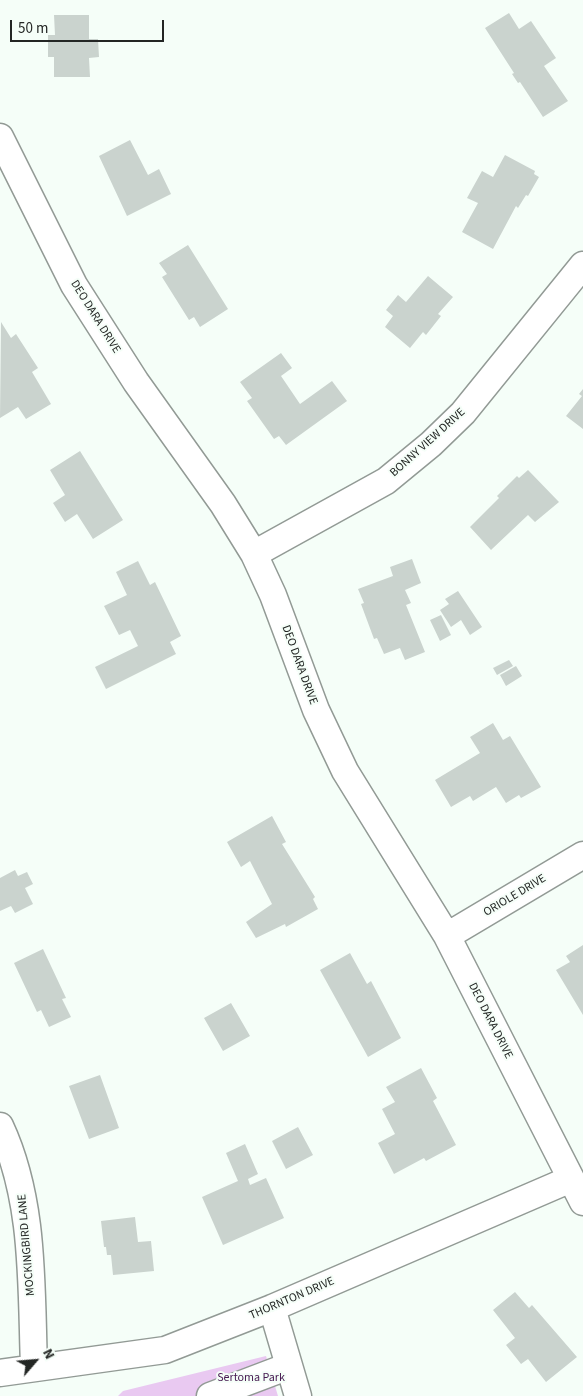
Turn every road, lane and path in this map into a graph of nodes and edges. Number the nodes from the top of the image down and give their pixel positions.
1 (0, 137) edge
2 (583, 264) edge
3 (254, 554) junction
4 (583, 854) edge
5 (447, 936) junction
6 (0, 1126) edge
7 (571, 1179) junction
8 (583, 1202) edge
9 (272, 1308) junction
10 (289, 1366) junction
11 (34, 1367) junction
12 (0, 1373) edge
13 (210, 1396) edge
14 (298, 1396) edge

1 - 3 street, DEO DARA DRIVE
2 - 3 street, BONNY VIEW DRIVE
3 - 5 street, DEO DARA DRIVE
4 - 5 street, ORIOLE DRIVE
5 - 7 street, DEO DARA DRIVE
6 - 11 street, MOCKINGBIRD LANE
7 - 8 street, DEO DARA DRIVE
7 - 9 street, THORNTON DRIVE
9 - 10 street
9 - 11 street, THORNTON DRIVE
10 - 13 street
10 - 14 street
11 - 12 street, THORNTON DRIVE

